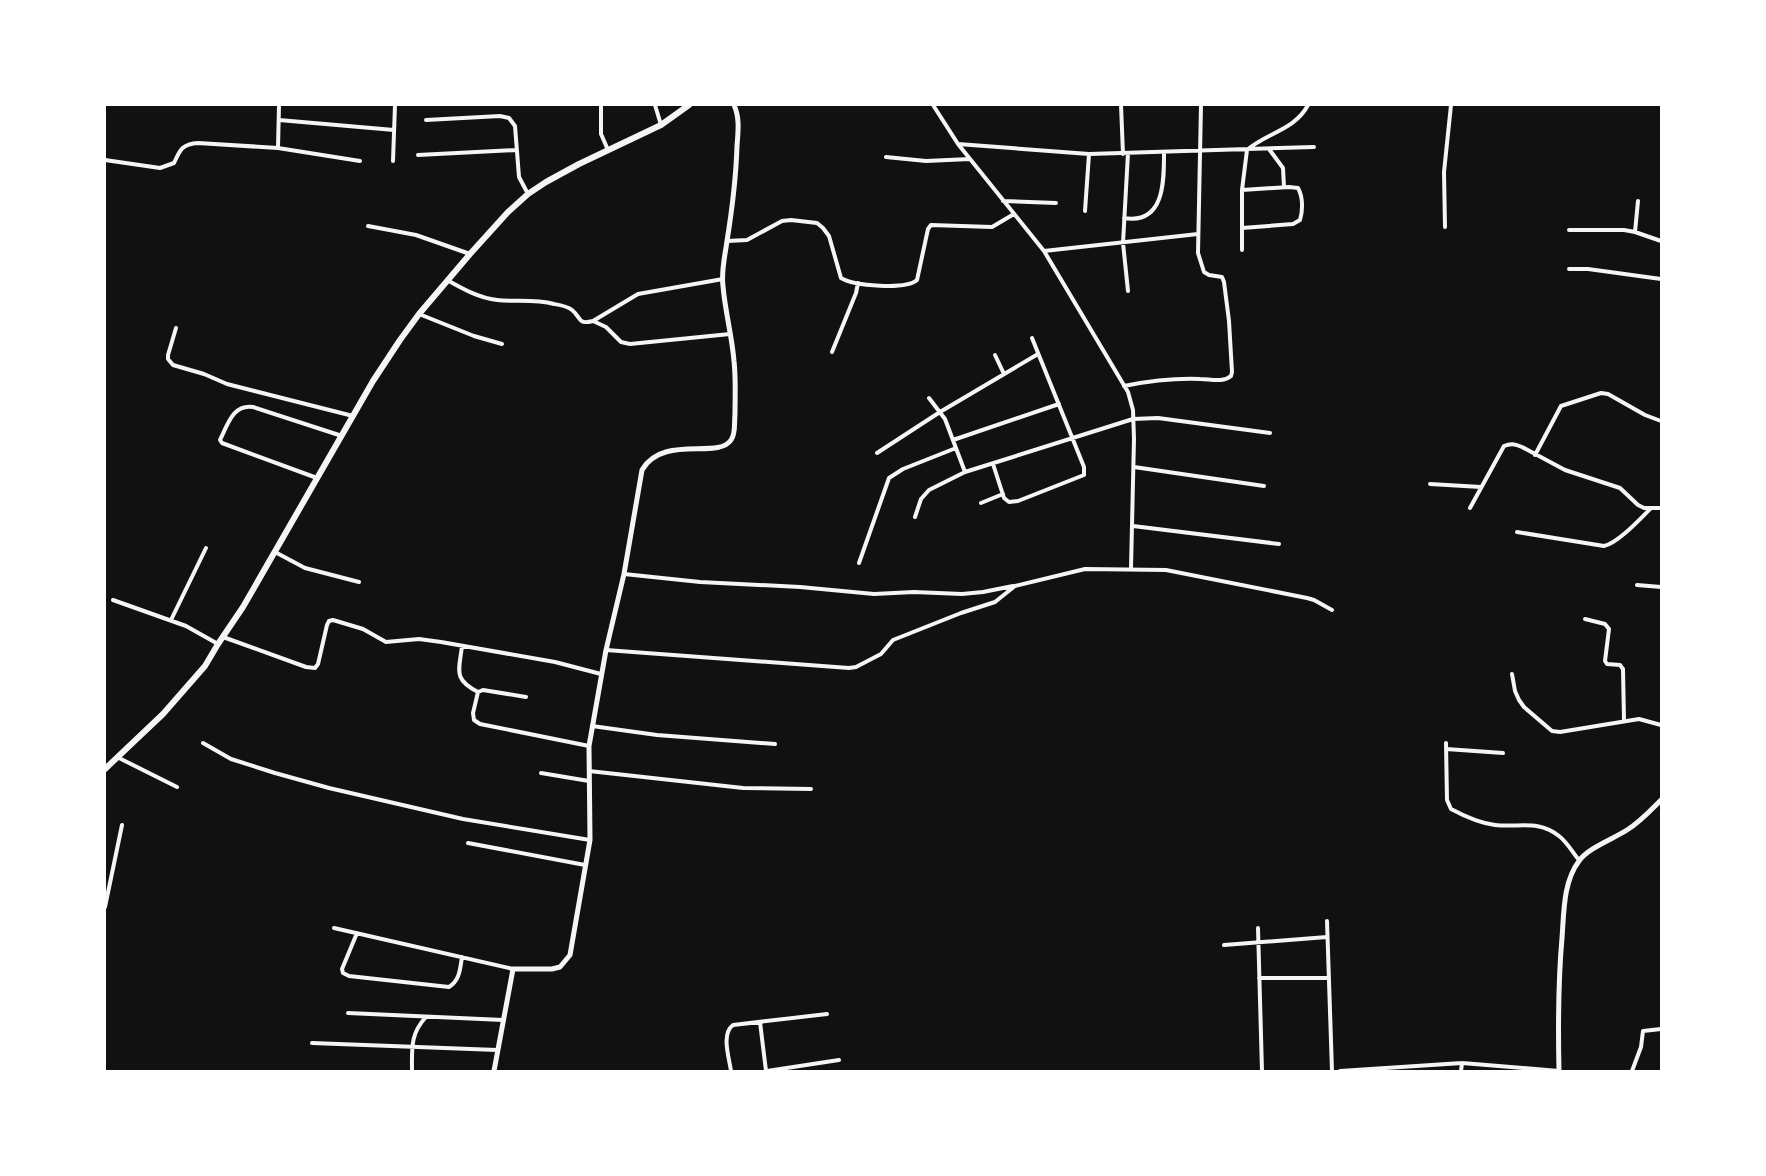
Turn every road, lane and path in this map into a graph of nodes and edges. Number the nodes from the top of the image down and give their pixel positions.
1 (279, 105) edge
2 (395, 105) edge
3 (601, 105) edge
4 (655, 105) edge
5 (689, 105) edge
6 (734, 105) edge
7 (933, 105) edge
8 (1121, 105) edge
9 (1201, 105) edge
10 (1308, 105) edge
11 (1451, 105) edge
12 (278, 120) junction
13 (426, 120) dead end
14 (661, 124) junction
15 (394, 130) junction
16 (958, 144) junction
17 (1314, 147) dead end
18 (278, 148) junction
19 (1269, 149) junction
20 (516, 150) junction
21 (608, 150) junction
22 (1247, 150) junction
23 (1200, 151) junction
24 (1164, 152) junction
25 (1128, 153) junction
26 (1089, 154) junction
27 (1123, 154) junction
28 (418, 155) dead end
29 (886, 157) dead end
30 (970, 158) junction
31 (105, 160) edge
32 (360, 160) dead end
33 (393, 161) dead end
34 (1284, 187) junction
35 (1242, 190) junction
36 (528, 194) junction
37 (1003, 201) junction
38 (1638, 201) dead end
39 (1056, 203) dead end
40 (1085, 212) dead end
41 (1014, 214) junction
42 (1124, 218) junction
43 (368, 226) dead end
44 (1445, 227) dead end
45 (1242, 228) junction
46 (1569, 230) dead end
47 (1635, 232) junction
48 (1198, 234) junction
49 (727, 241) junction
50 (1661, 241) edge
51 (1123, 243) junction
52 (1044, 250) junction
53 (1242, 250) dead end
54 (470, 254) junction
55 (1569, 269) dead end
56 (1661, 278) edge
57 (723, 279) junction
58 (447, 280) junction
59 (858, 283) junction
60 (1128, 291) dead end
61 (419, 314) junction
62 (592, 321) junction
63 (176, 328) dead end
64 (730, 334) junction
65 (1032, 338) dead end
66 (502, 344) dead end
67 (832, 352) dead end
68 (1038, 354) junction
69 (995, 355) dead end
70 (1004, 374) junction
71 (1124, 386) junction
72 (929, 398) dead end
73 (1059, 404) junction
74 (940, 412) junction
75 (353, 416) junction
76 (1133, 419) junction
77 (1661, 421) edge
78 (1270, 434) dead end
79 (342, 436) junction
80 (1072, 438) junction
81 (953, 440) junction
82 (956, 448) junction
83 (877, 453) dead end
84 (1535, 455) junction
85 (993, 464) junction
86 (1134, 467) junction
87 (966, 472) junction
88 (317, 478) junction
89 (1430, 484) dead end
90 (1264, 486) dead end
91 (1481, 487) junction
92 (1003, 494) junction
93 (981, 503) dead end
94 (1470, 508) dead end
95 (1651, 508) junction
96 (1661, 508) edge
97 (915, 517) dead end
98 (1133, 526) junction
99 (1517, 532) dead end
100 (1279, 544) dead end
101 (206, 548) dead end
102 (274, 552) junction
103 (858, 563) dead end
104 (1131, 568) junction
105 (624, 574) junction
106 (359, 582) dead end
107 (1637, 585) dead end
108 (1015, 586) junction
109 (1661, 587) edge
110 (113, 600) dead end
111 (1332, 610) dead end
112 (1585, 619) dead end
113 (171, 620) junction
114 (223, 637) junction
115 (218, 644) junction
116 (462, 646) junction
117 (606, 650) junction
118 (601, 674) junction
119 (1512, 674) dead end
120 (478, 692) junction
121 (526, 697) dead end
122 (1624, 720) junction
123 (1661, 725) edge
124 (592, 726) junction
125 (203, 743) dead end
126 (1446, 743) dead end
127 (775, 744) dead end
128 (588, 746) junction
129 (1446, 749) junction
130 (1503, 753) dead end
131 (117, 757) junction
132 (105, 769) edge
133 (589, 771) junction
134 (542, 773) dead end
135 (589, 781) junction
136 (177, 787) dead end
137 (811, 788) dead end
138 (1661, 800) edge
139 (122, 825) dead end
140 (590, 840) junction
141 (468, 843) dead end
142 (1580, 860) junction
143 (585, 866) junction
144 (107, 892) edge
145 (105, 907) edge
146 (1326, 921) dead end
147 (334, 928) dead end
148 (1258, 928) dead end
149 (357, 933) junction
150 (1327, 937) junction
151 (1258, 942) junction
152 (1224, 945) dead end
153 (462, 957) junction
154 (513, 969) junction
155 (1259, 978) junction
156 (1329, 978) junction
157 (348, 1013) dead end
158 (827, 1014) dead end
159 (426, 1017) junction
160 (503, 1020) junction
161 (760, 1022) junction
162 (1661, 1029) edge
163 (312, 1043) dead end
164 (412, 1046) junction
165 (497, 1050) junction
166 (839, 1060) dead end
167 (1462, 1063) junction
168 (1424, 1065) junction
169 (1385, 1069) edge
170 (1353, 1070) edge
171 (412, 1071) edge
172 (494, 1071) edge
173 (731, 1071) edge
174 (767, 1071) edge
175 (1262, 1071) edge
176 (1332, 1071) edge
177 (1340, 1071) edge
178 (1424, 1071) edge
179 (1461, 1071) edge
180 (1559, 1071) edge
181 (1632, 1071) edge

1 - 12 street
2 - 15 street
3 - 21 street
4 - 14 street
5 - 14 main road
6 - 49 street
7 - 16 street
8 - 27 street
9 - 23 street
10 - 22 street
11 - 44 street
12 - 15 street
12 - 18 street
13 - 20 street
14 - 21 main road
15 - 33 street
16 - 26 street
16 - 30 street
17 - 19 street
18 - 31 street
18 - 32 street
19 - 22 street
19 - 34 street
20 - 28 street
20 - 36 street
21 - 36 main road
22 - 23 street
22 - 35 street
23 - 24 street
23 - 48 street
24 - 25 street
24 - 42 street
25 - 27 street
25 - 42 street
26 - 27 street
26 - 40 street
29 - 30 street
30 - 37 street
34 - 35 street
34 - 45 street
35 - 45 street
36 - 54 main road
37 - 39 street
37 - 41 street
38 - 47 street
41 - 52 street
41 - 59 street
42 - 51 street
43 - 54 street
45 - 53 street
46 - 47 street
47 - 50 street
48 - 51 street
48 - 71 street
49 - 57 street
49 - 59 street
51 - 52 street
51 - 60 street
52 - 71 street
54 - 58 main road
55 - 56 street
57 - 62 street
57 - 64 street
58 - 61 main road
58 - 62 street
59 - 67 street
61 - 66 street
61 - 75 main road
62 - 64 street
63 - 75 street
64 - 105 street
65 - 68 street
68 - 70 street
68 - 73 street
69 - 70 street
70 - 74 street
71 - 76 street
72 - 74 street
73 - 80 street
73 - 81 street
74 - 81 street
74 - 83 street
75 - 79 main road
76 - 78 street
76 - 80 street
76 - 86 street
77 - 84 street
79 - 88 main road
79 - 88 street
80 - 85 street
80 - 92 street
81 - 82 street
82 - 87 street
82 - 103 street
84 - 91 street
84 - 95 street
85 - 87 street
85 - 92 street
86 - 90 street
86 - 98 street
87 - 97 street
88 - 102 main road
89 - 91 street
91 - 94 street
92 - 93 street
95 - 96 street
95 - 99 street
98 - 100 street
98 - 104 street
101 - 113 street
102 - 106 street
102 - 114 main road
104 - 108 street
104 - 111 street
105 - 108 street
105 - 117 street
107 - 109 street
108 - 117 street
110 - 113 street
112 - 122 street
113 - 115 street
114 - 115 main road
114 - 116 street
115 - 131 main road
116 - 118 street
116 - 120 street
117 - 118 street
118 - 124 street
119 - 122 street
120 - 121 street
120 - 128 street
122 - 123 street
124 - 127 street
124 - 128 street
125 - 140 street
126 - 129 street
128 - 133 street
129 - 130 street
129 - 142 street
131 - 132 main road
131 - 136 street
133 - 135 street
133 - 137 street
134 - 135 street
135 - 140 street
138 - 142 street
139 - 144 street
140 - 143 street
141 - 143 street
142 - 180 street
143 - 154 street
144 - 145 street
146 - 150 street
147 - 149 street
148 - 151 street
149 - 153 street
149 - 153 street
150 - 151 street
150 - 156 street
151 - 152 street
151 - 155 street
153 - 154 street
154 - 160 street
155 - 156 street
155 - 175 street
156 - 176 street
157 - 159 street
158 - 161 street
159 - 160 street
159 - 164 street
160 - 165 street
161 - 173 street
161 - 174 street
162 - 181 street
163 - 164 street
164 - 165 street
164 - 171 street
165 - 172 street
166 - 174 street
167 - 168 street
167 - 179 street
167 - 180 street
168 - 169 street
168 - 178 street
169 - 170 street
170 - 177 street

